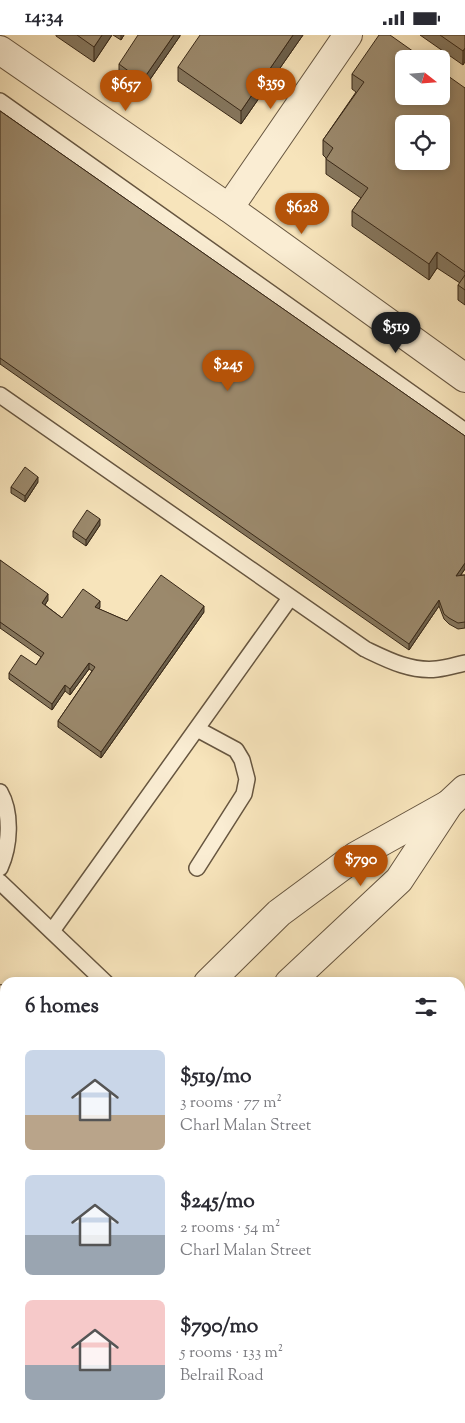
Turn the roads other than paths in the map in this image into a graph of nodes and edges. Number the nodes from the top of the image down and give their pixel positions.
1 (348, 35) edge
2 (0, 50) edge
3 (0, 101) edge
4 (229, 208) junction
5 (465, 378) edge
6 (0, 395) edge
7 (465, 431) edge
8 (290, 598) junction
9 (465, 663) edge
10 (197, 729) junction
11 (0, 792) edge
12 (457, 797) edge
13 (0, 867) edge
14 (197, 868) dead end
15 (0, 882) edge
16 (52, 931) junction
17 (100, 977) edge
18 (214, 977) edge
19 (295, 977) edge

1 - 4 street
2 - 4 street
3 - 7 lane
4 - 5 street
6 - 8 lane
8 - 9 lane
8 - 10 lane
10 - 14 lane
10 - 16 lane
11 - 13 lane
12 - 18 street
12 - 19 street
15 - 16 lane
16 - 17 lane

